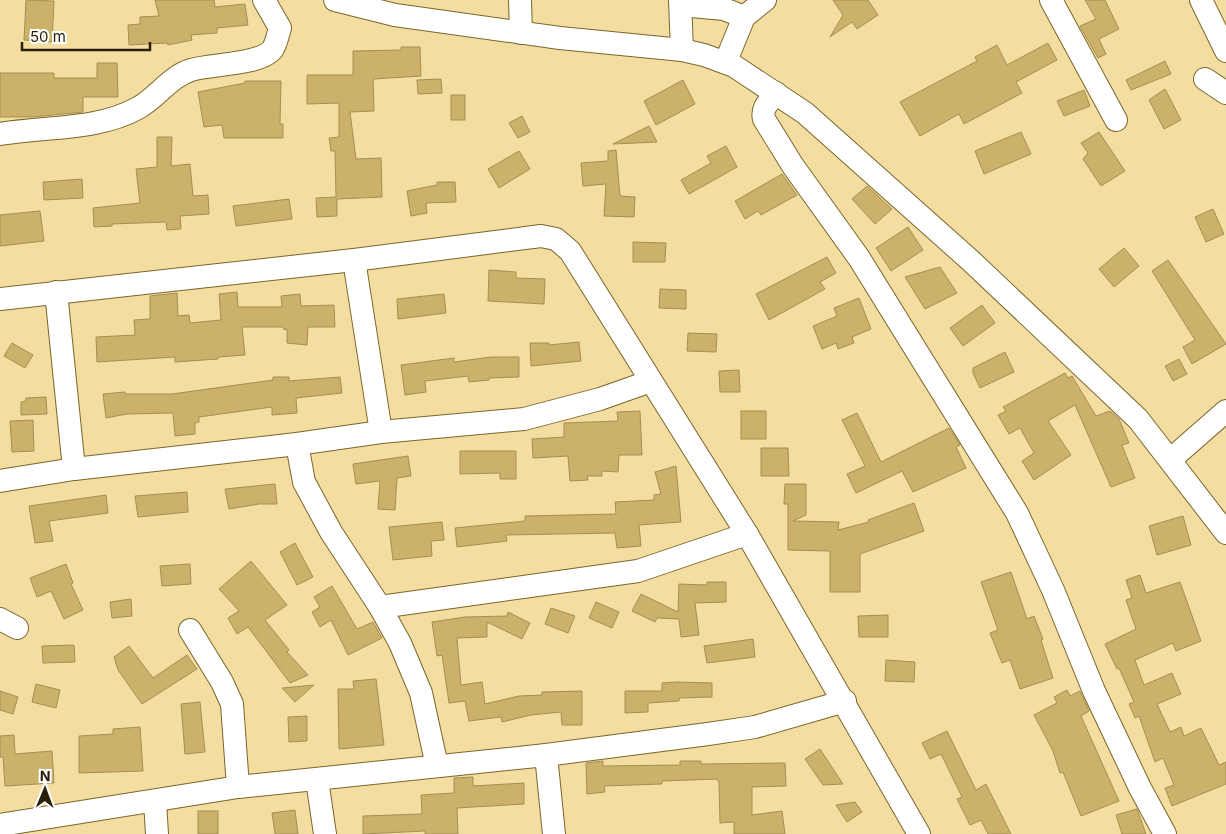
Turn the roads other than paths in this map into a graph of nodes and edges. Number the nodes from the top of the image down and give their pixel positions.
1 (264, 0) edge
2 (335, 0) edge
3 (520, 0) edge
4 (765, 0) edge
5 (1051, 0) edge
6 (1200, 0) edge
7 (681, 2) edge
8 (744, 17) junction
9 (521, 32) junction
10 (682, 50) junction
11 (1226, 51) edge
12 (726, 61) junction
13 (1206, 79) dead end
14 (1226, 93) edge
15 (776, 94) junction
16 (1116, 120) dead end
17 (0, 134) edge
18 (354, 260) junction
19 (56, 292) junction
20 (0, 299) edge
21 (651, 381) junction
22 (1226, 411) edge
23 (382, 432) junction
24 (297, 444) junction
25 (1170, 460) junction
26 (74, 469) junction
27 (0, 481) edge
28 (1226, 533) edge
29 (747, 534) junction
30 (380, 607) junction
31 (190, 630) dead end
32 (845, 701) junction
33 (546, 755) junction
34 (438, 766) junction
35 (318, 780) junction
36 (238, 787) junction
37 (155, 802) junction
38 (0, 825) edge
39 (157, 834) edge
40 (325, 834) edge
41 (554, 834) edge
42 (919, 834) edge
43 (1165, 834) edge

1 - 17 street
2 - 9 street
3 - 9 street
4 - 8 street
5 - 16 street
6 - 11 street
7 - 8 street
7 - 10 street
8 - 12 street
9 - 10 street
10 - 12 street
12 - 15 street
13 - 14 street
15 - 25 street
15 - 43 street
18 - 19 street
18 - 21 street
18 - 23 street
19 - 20 street
19 - 26 street
21 - 23 street
21 - 29 street
22 - 25 street
23 - 24 street
24 - 26 street
24 - 30 street
25 - 28 street
26 - 27 street
29 - 30 street
29 - 32 street
30 - 34 street
31 - 36 street
32 - 33 street
32 - 42 street
33 - 34 street
33 - 41 street
34 - 35 street
35 - 36 street
35 - 40 street
36 - 37 street
37 - 38 street
37 - 39 street

